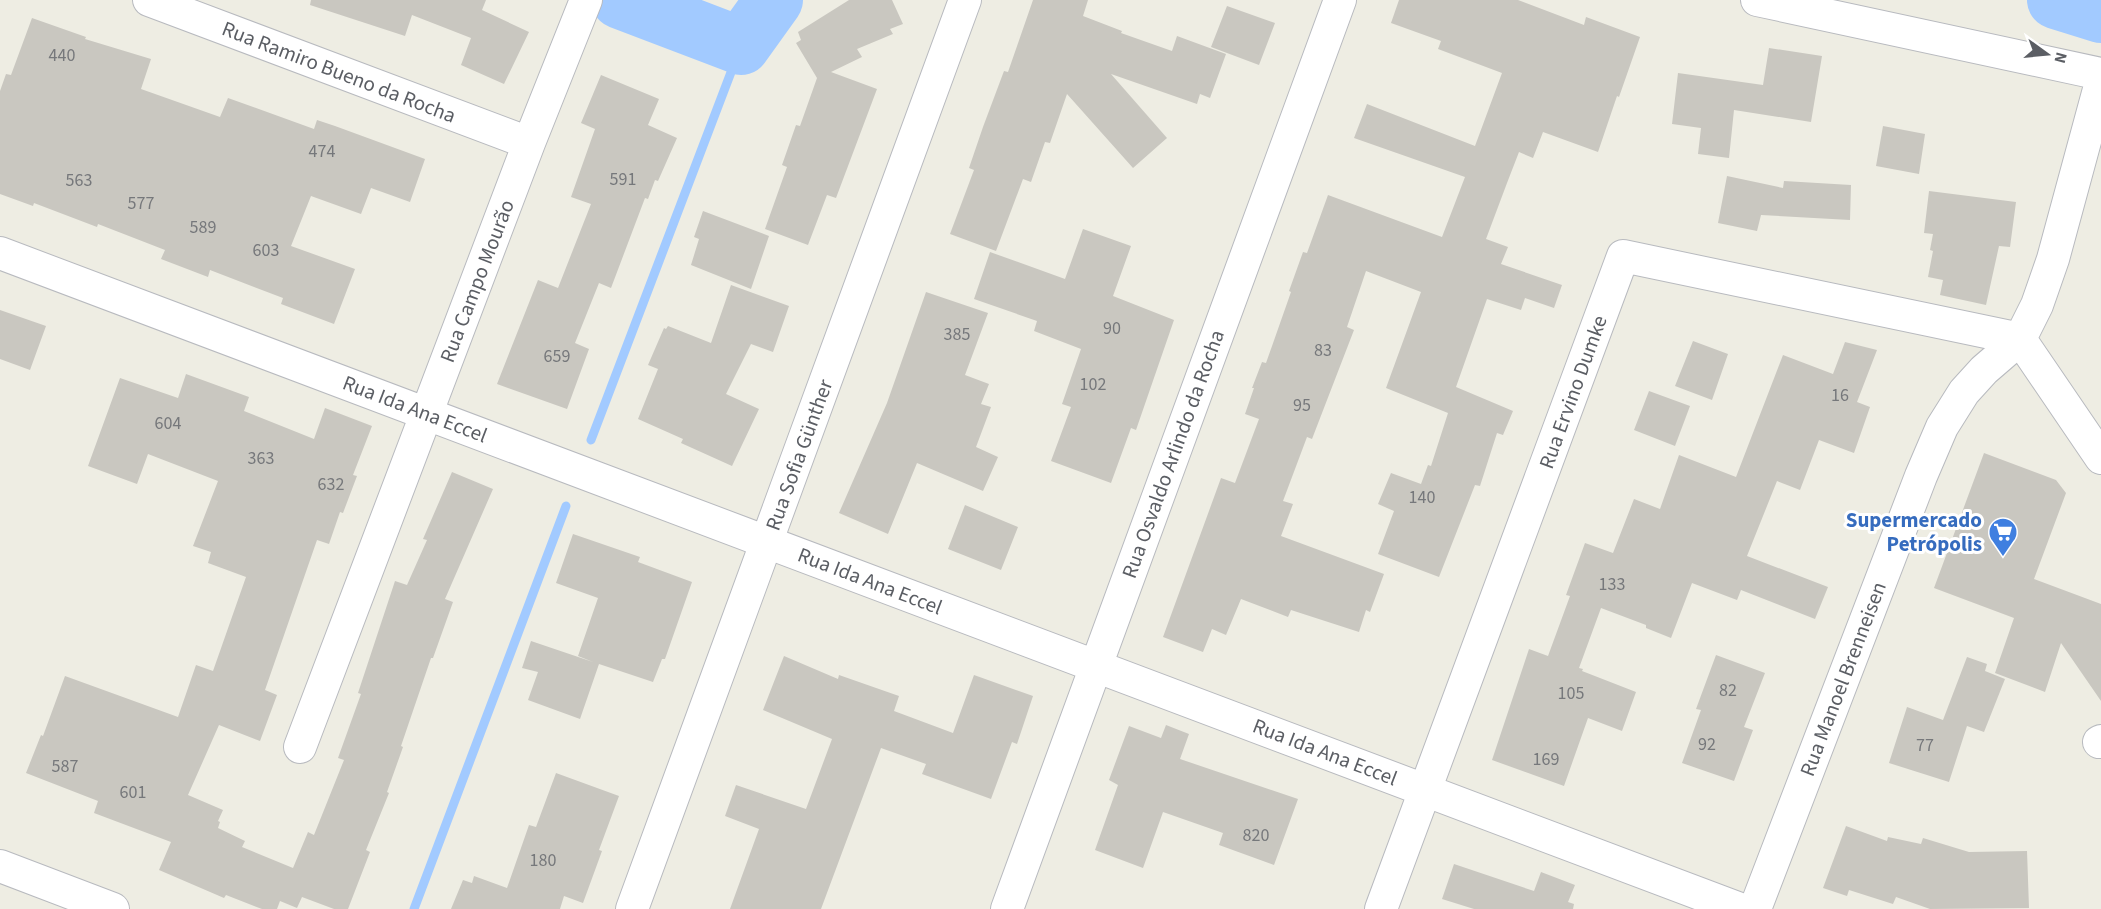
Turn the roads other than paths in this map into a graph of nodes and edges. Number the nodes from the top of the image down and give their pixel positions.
1 (148, 0) edge
2 (965, 0) edge
3 (1340, 0) edge
4 (1757, 0) edge
5 (584, 4) edge
6 (2101, 74) edge
7 (2101, 82) edge
8 (529, 144) junction
9 (0, 253) edge
10 (2020, 339) junction
11 (426, 414) junction
12 (2101, 458) edge
13 (767, 542) junction
14 (1096, 666) junction
15 (300, 747) dead end
16 (1425, 790) junction
17 (0, 866) edge
18 (113, 909) edge
19 (632, 909) edge
20 (1007, 909) edge
21 (1381, 909) edge
22 (1740, 909) edge
23 (1755, 909) edge

1 - 8 street, Rua Ramiro Bueno da Rocha
2 - 13 street, Rua Sofia Günther
3 - 14 street, Rua Osvaldo Arlindo da Rocha
4 - 6 street
5 - 8 street, Rua Campo Mourão
7 - 10 street
8 - 11 street, Rua Campo Mourão
9 - 11 street, Rua Ida Ana Eccel
10 - 12 street
10 - 16 street, Rua Ervino Dumke
10 - 23 street, Rua Manoel Brenneisen
11 - 13 street, Rua Ida Ana Eccel
11 - 15 street, Rua Campo Mourão
13 - 14 street, Rua Ida Ana Eccel
13 - 19 street, Rua Sofia Günther
14 - 16 street, Rua Ida Ana Eccel
14 - 20 street, Rua Osvaldo Arlindo da Rocha
16 - 21 street, Rua Ervino Dumke
16 - 22 street, Rua Ida Ana Eccel
17 - 18 street

